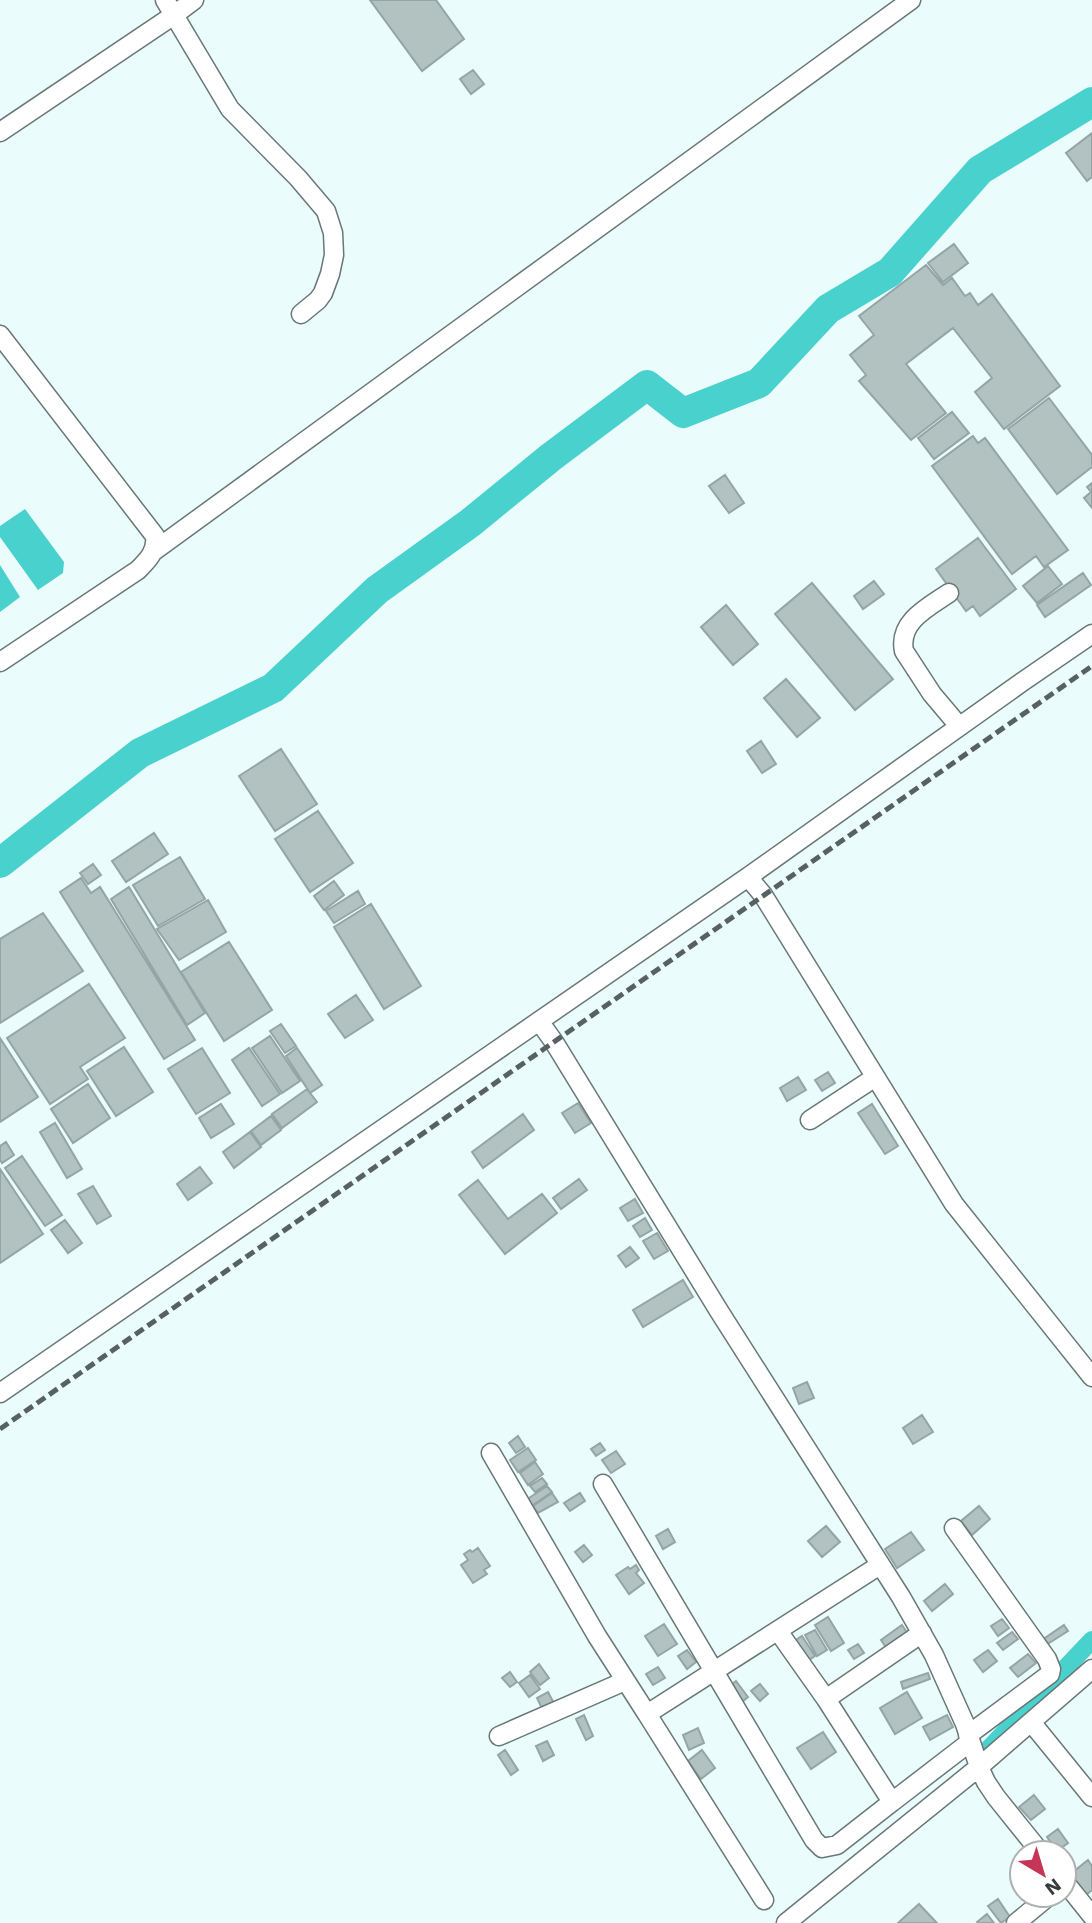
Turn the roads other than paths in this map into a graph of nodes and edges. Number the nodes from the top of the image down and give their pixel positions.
1 (194, 0) edge
2 (911, 0) edge
3 (169, 7) edge
4 (0, 132) edge
5 (300, 314) dead end
6 (0, 335) edge
7 (154, 551) junction
8 (949, 593) dead end
9 (1092, 634) edge
10 (0, 662) edge
11 (959, 726) junction
12 (748, 877) junction
13 (540, 1021) junction
14 (874, 1078) junction
15 (810, 1120) dead end
16 (1092, 1377) edge
17 (0, 1393) edge
18 (491, 1453) dead end
19 (603, 1484) dead end
20 (954, 1528) dead end
21 (880, 1565) junction
22 (778, 1631) junction
23 (922, 1633) junction
24 (714, 1672) junction
25 (1091, 1673) edge
26 (625, 1681) junction
27 (826, 1699) junction
28 (647, 1714) junction
29 (1031, 1722) junction
30 (499, 1735) dead end
31 (969, 1738) junction
32 (978, 1765) junction
33 (1092, 1797) edge
34 (892, 1802) junction
35 (1030, 1839) edge
36 (764, 1900) dead end
37 (1078, 1900) edge
38 (1033, 1909) edge
39 (1092, 1916) edge
40 (786, 1923) edge
41 (1016, 1923) edge

1 - 3 street
2 - 7 street
3 - 4 street
3 - 5 street
6 - 7 street
7 - 10 street
8 - 11 street
9 - 11 street
11 - 12 street
12 - 13 street
12 - 14 street
13 - 17 street
13 - 21 street
14 - 15 street
14 - 16 street
18 - 26 street
19 - 24 street
20 - 31 street
21 - 22 street
21 - 23 street
22 - 24 street
22 - 27 street
23 - 27 street
23 - 31 street
24 - 28 street
24 - 34 street
25 - 29 street
26 - 28 street
26 - 30 street
27 - 34 street
28 - 36 street
29 - 32 street
29 - 33 street
31 - 32 street
31 - 34 street
32 - 35 street
32 - 40 street
37 - 39 street
38 - 41 street

